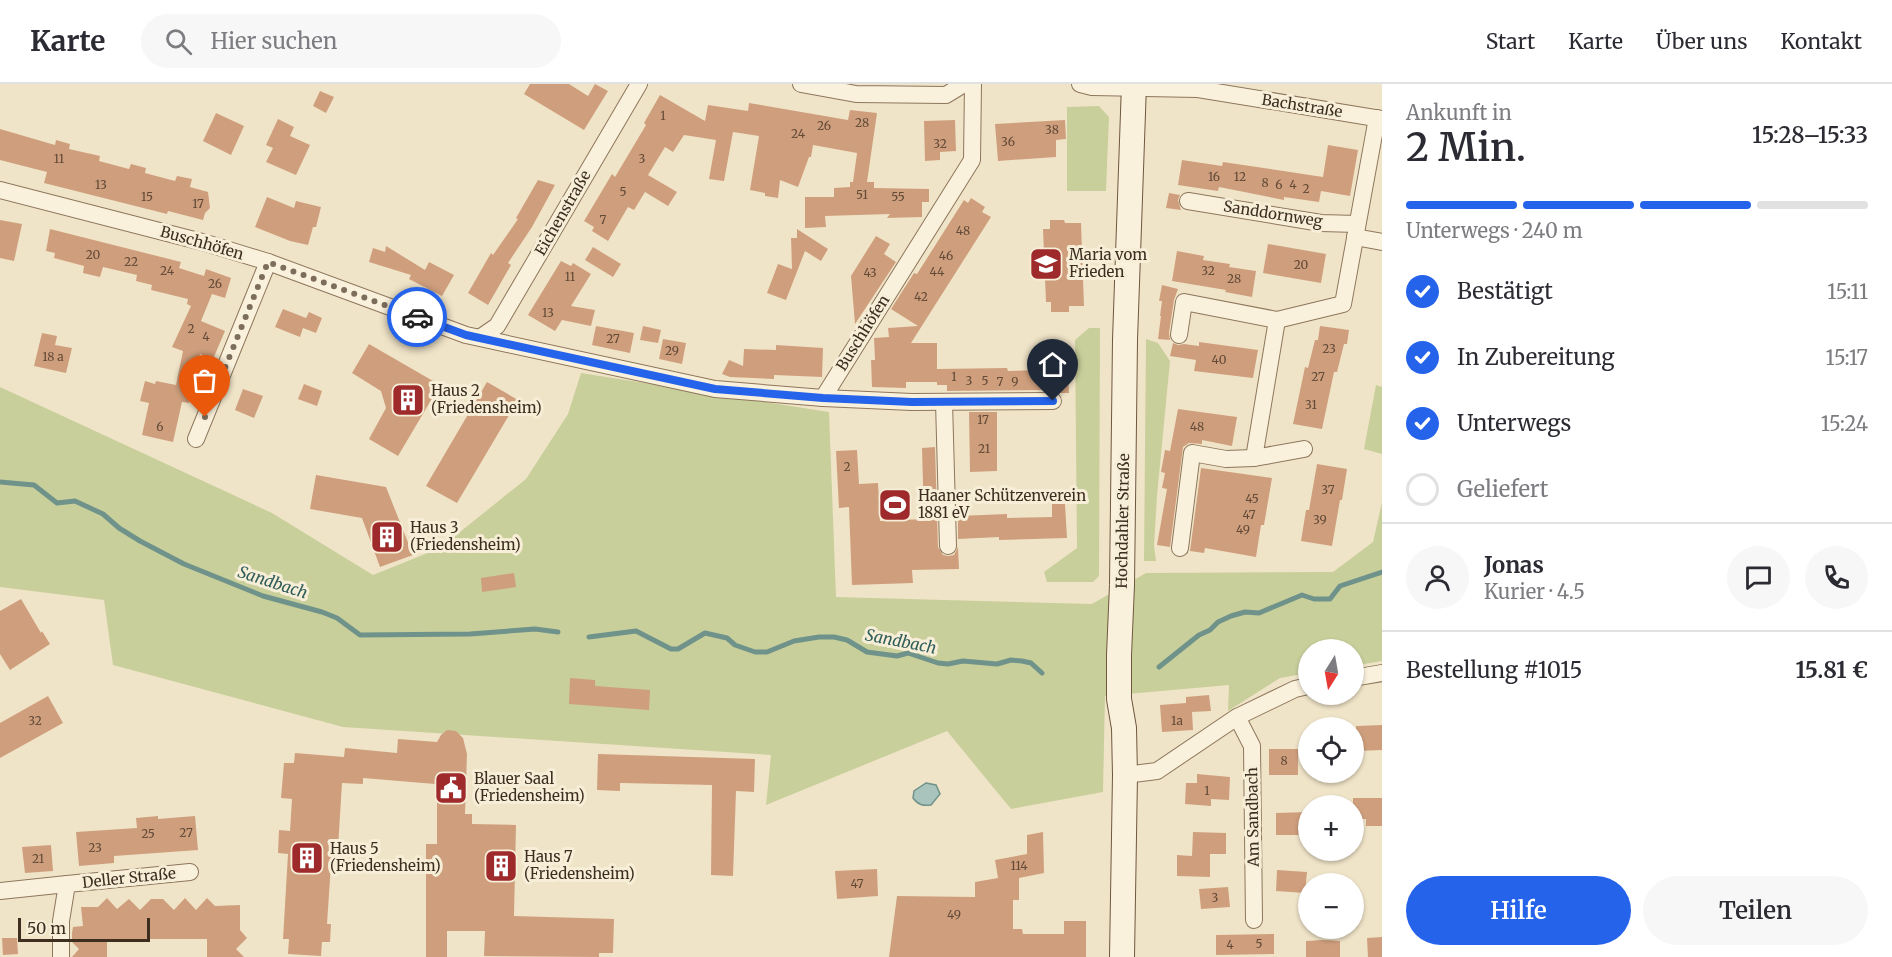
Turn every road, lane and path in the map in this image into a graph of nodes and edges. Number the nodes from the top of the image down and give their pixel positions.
1 (639, 84) edge
2 (801, 84) edge
3 (964, 84) edge
4 (973, 84) edge
5 (1080, 84) edge
6 (1134, 86) edge
7 (857, 89) edge
8 (1380, 119) edge
9 (0, 190) edge
10 (1188, 201) dead end
11 (1356, 230) junction
12 (1382, 242) edge
13 (268, 262) junction
14 (1277, 320) junction
15 (1179, 335) dead end
16 (481, 337) junction
17 (823, 398) junction
18 (1053, 401) dead end
19 (944, 402) junction
20 (196, 439) dead end
21 (1257, 441) junction
22 (1254, 458) junction
23 (948, 546) dead end
24 (1180, 548) dead end
25 (1382, 673) edge
26 (1364, 676) edge
27 (1298, 688) edge
28 (1237, 717) junction
29 (1125, 775) junction
30 (190, 872) dead end
31 (67, 884) junction
32 (0, 891) edge
33 (1254, 920) dead end
34 (61, 957) edge
35 (1122, 957) edge

1 - 16 street, Eichenstraße
2 - 7 street
3 - 7 street
4 - 17 street, Buschhöfen
5 - 6 street, Bachstraße
6 - 8 street, Bachstraße
6 - 29 street, Hochdahler Straße
8 - 11 street
9 - 13 street, Buschhöfen
10 - 11 street, Sanddornweg
11 - 12 street, Sanddornweg
11 - 14 street
13 - 16 street, Buschhöfen
13 - 20 street
14 - 15 street
14 - 21 street
16 - 17 street, Buschhöfen
17 - 19 street
18 - 19 street
19 - 23 street
21 - 22 street
21 - 22 street
22 - 24 street
25 - 26 street
27 - 28 street
28 - 29 street
28 - 33 street, Am Sandbach
29 - 35 street, Hochdahler Straße
30 - 31 street, Deller Straße
31 - 32 street, Deller Straße
31 - 34 street, Deller Straße

